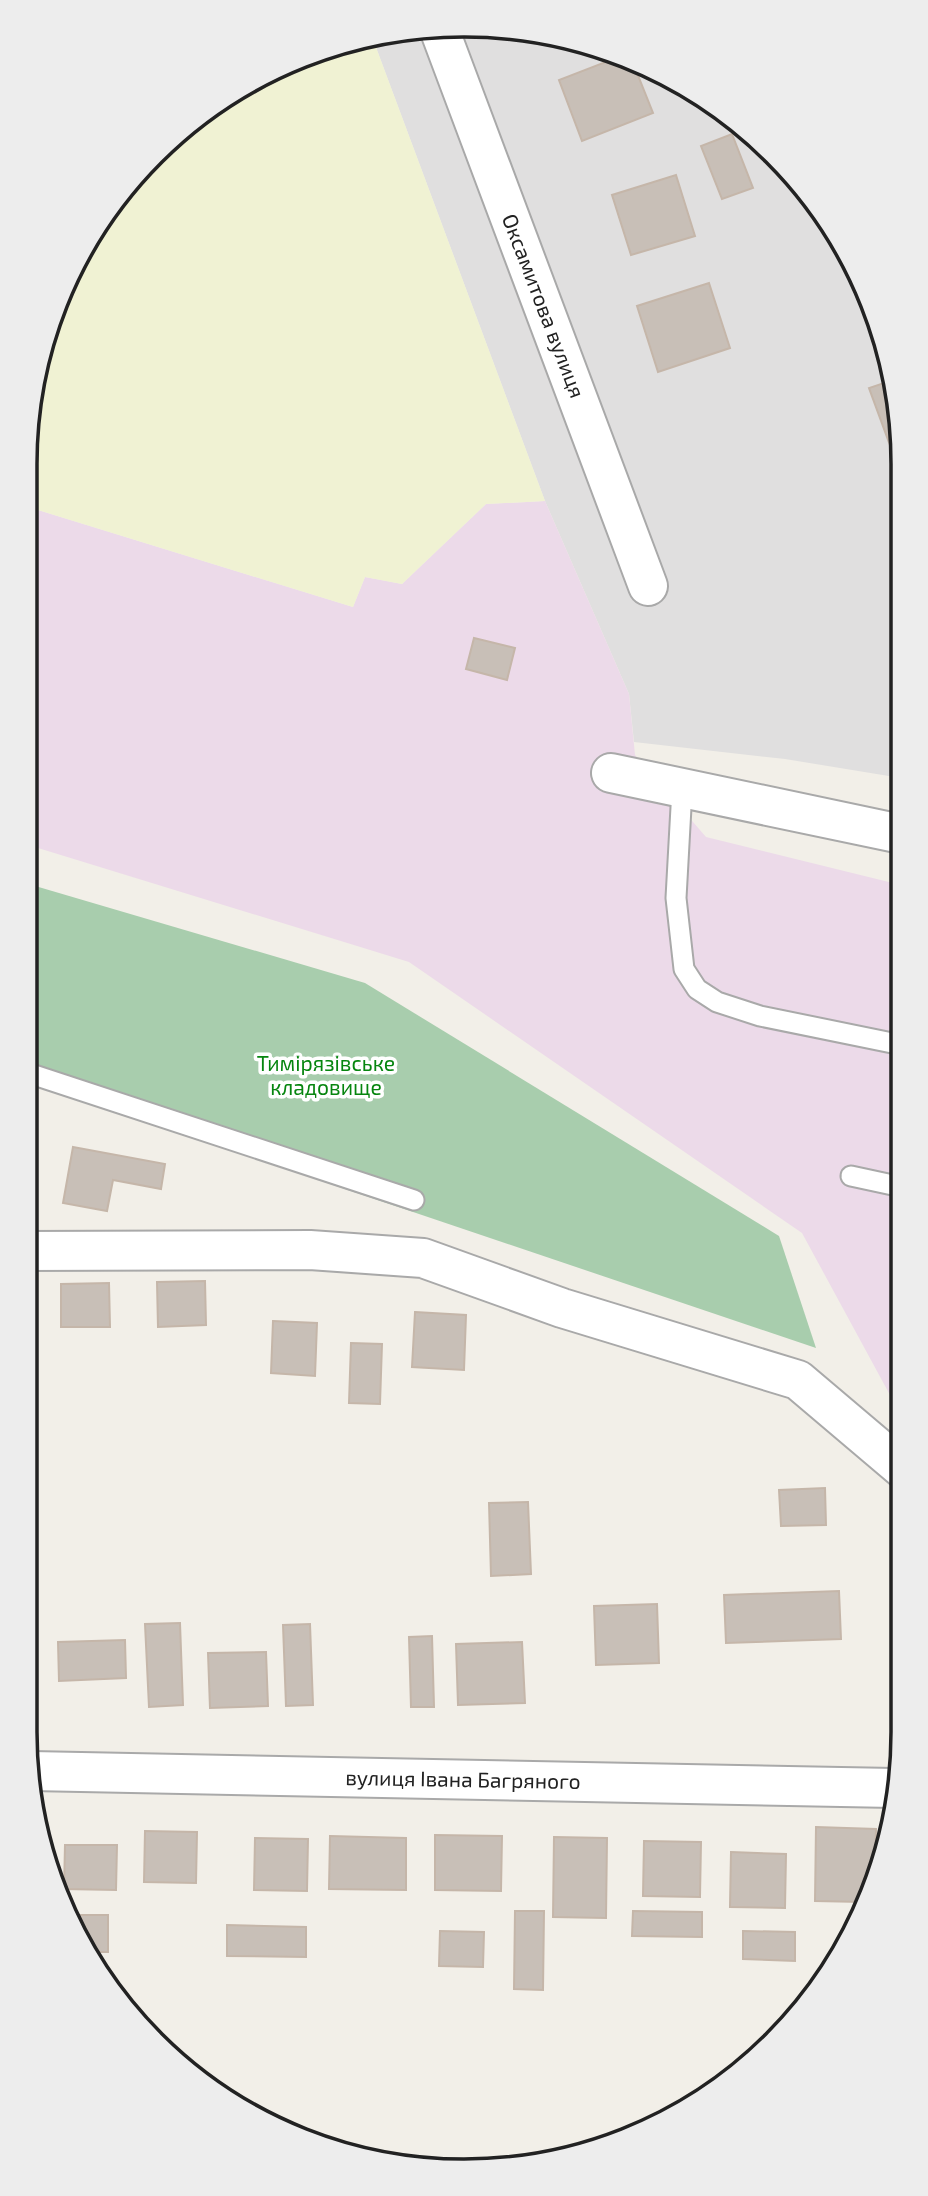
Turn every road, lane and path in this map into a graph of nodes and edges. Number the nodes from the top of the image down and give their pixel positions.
1 (442, 38) edge
2 (648, 586) dead end
3 (611, 773) dead end
4 (682, 789) junction
5 (891, 832) edge
6 (891, 1043) edge
7 (37, 1076) edge
8 (851, 1176) dead end
9 (891, 1185) edge
10 (414, 1200) dead end
11 (37, 1251) edge
12 (891, 1459) edge
13 (39, 1771) edge
14 (888, 1788) edge

1 - 2 street, Оксамитова вулиця
3 - 4 street
4 - 5 street
4 - 6 lane
7 - 10 lane
8 - 9 lane
11 - 12 street
13 - 14 street, вулиця Івана Багряного

